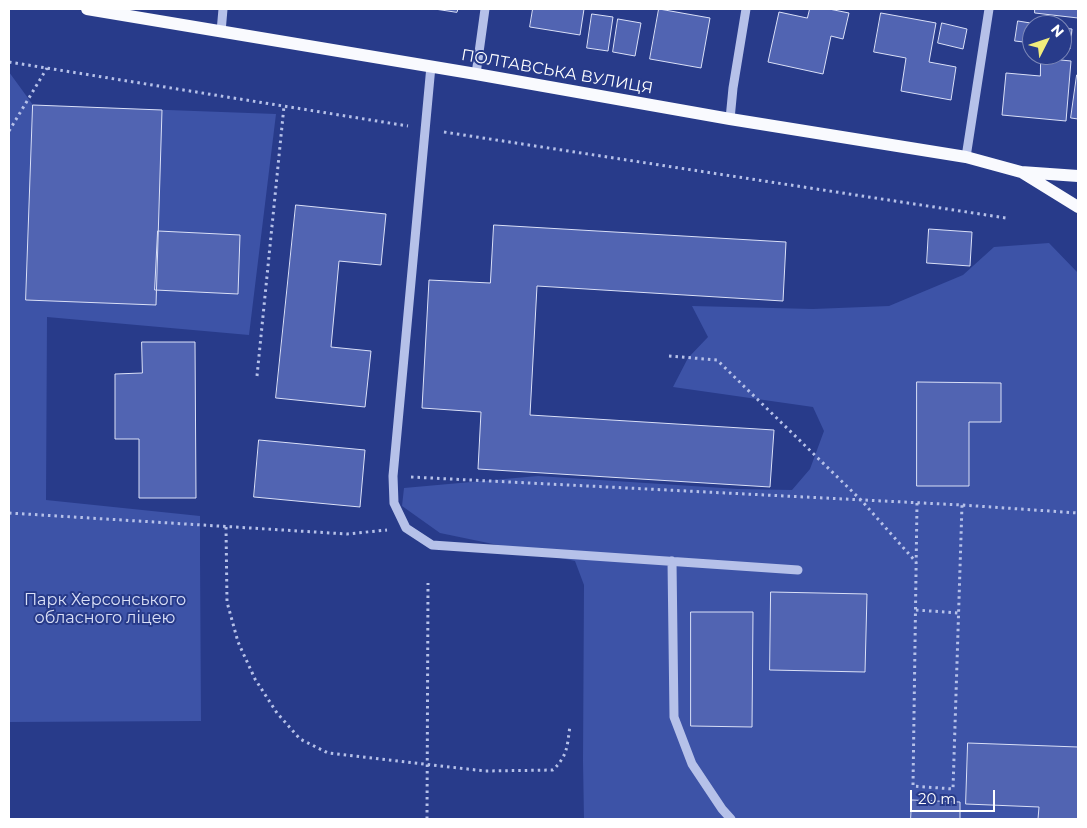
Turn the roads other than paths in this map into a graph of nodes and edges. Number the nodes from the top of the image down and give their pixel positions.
1 (87, 9) edge
2 (223, 9) edge
3 (485, 9) edge
4 (746, 9) edge
5 (989, 9) edge
6 (222, 32) junction
7 (431, 66) junction
8 (476, 74) junction
9 (730, 118) junction
10 (966, 157) junction
11 (1021, 172) junction
12 (1078, 176) edge
13 (1078, 207) edge
14 (672, 561) junction
15 (798, 570) dead end
16 (730, 819) edge

1 - 6 main road, ПОЛТАВСЬКА ВУЛИЦЯ
2 - 6 street
3 - 8 street
4 - 9 street
5 - 10 street
6 - 7 main road, ПОЛТАВСЬКА ВУЛИЦЯ
7 - 8 main road, ПОЛТАВСЬКА ВУЛИЦЯ
7 - 14 street
8 - 9 main road, ПОЛТАВСЬКА ВУЛИЦЯ
9 - 10 main road, ПОЛТАВСЬКА ВУЛИЦЯ
10 - 11 main road, ПОЛТАВСЬКА ВУЛИЦЯ
11 - 12 main road, ПОЛТАВСЬКА ВУЛИЦЯ
11 - 13 main road, ПОЛТАВСЬКА ВУЛИЦЯ
14 - 15 street
14 - 16 street

